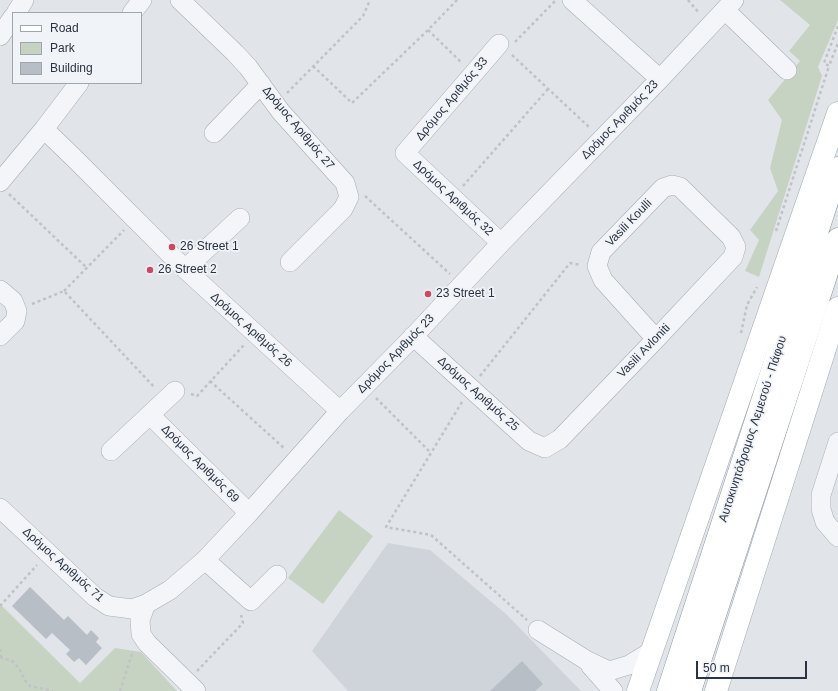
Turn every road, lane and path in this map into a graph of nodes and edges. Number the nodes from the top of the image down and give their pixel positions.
1 (24, 0) edge
2 (142, 0) edge
3 (180, 0) edge
4 (370, 0) edge
5 (457, 0) edge
6 (557, 0) edge
7 (572, 0) edge
8 (730, 5) edge
9 (17, 12) edge
10 (133, 12) edge
11 (12, 18) edge
12 (838, 26) edge
13 (428, 30) junction
14 (0, 36) edge
15 (838, 43) edge
16 (503, 47) junction
17 (313, 66) junction
18 (786, 70) dead end
19 (473, 74) junction
20 (660, 79) junction
21 (78, 84) edge
22 (261, 84) junction
23 (548, 89) junction
24 (276, 104) junction
25 (838, 113) edge
26 (44, 129) junction
27 (214, 133) dead end
28 (602, 139) junction
29 (406, 154) joint
30 (838, 168) edge
31 (3, 186) edge
32 (364, 195) dead end
33 (453, 198) junction
34 (240, 218) dead end
35 (134, 219) junction
36 (838, 239) edge
37 (501, 243) junction
38 (736, 247) joint
39 (290, 262) dead end
40 (597, 266) junction
41 (87, 268) junction
42 (185, 269) junction
43 (462, 285) junction
44 (0, 290) edge
45 (64, 291) junction
46 (838, 308) edge
47 (17, 310) junction
48 (255, 333) junction
49 (0, 336) edge
50 (414, 336) junction
51 (656, 339) junction
52 (210, 381) junction
53 (364, 387) junction
54 (471, 388) junction
55 (170, 395) junction
56 (340, 411) junction
57 (150, 415) junction
58 (838, 442) edge
59 (545, 448) joint
60 (111, 451) dead end
61 (431, 453) junction
62 (297, 460) junction
63 (0, 508) edge
64 (250, 513) junction
65 (838, 537) edge
66 (48, 553) junction
67 (205, 560) junction
68 (277, 575) dead end
69 (0, 606) edge
70 (139, 606) junction
71 (245, 607) junction
72 (538, 630) joint
73 (0, 649) edge
74 (652, 651) junction
75 (1, 657) edge
76 (586, 660) junction
77 (191, 686) edge
78 (53, 691) edge
79 (613, 691) edge
80 (638, 691) edge
81 (668, 691) edge
82 (690, 691) edge
83 (716, 691) edge

1 - 9 street
2 - 10 street
3 - 22 street, Δρόμος Αριθμός 27
4 - 17 path
5 - 13 path
6 - 16 path
7 - 20 street
8 - 18 street
8 - 20 street, Δρόμος Αριθμός 23
11 - 14 street
12 - 15 path
13 - 17 path
13 - 19 path
16 - 19 street, Δρόμος Αριθμός 33
16 - 23 path
17 - 24 path
19 - 29 street, Δρόμος Αριθμός 33
20 - 28 street, Δρόμος Αριθμός 23
21 - 26 street
22 - 24 street, Δρόμος Αριθμός 27
22 - 27 street
23 - 28 path
23 - 33 path
24 - 39 street, Δρόμος Αριθμός 27
25 - 74 main road
26 - 31 street
26 - 35 street, Δρόμος Αριθμός 26
28 - 37 street, Δρόμος Αριθμός 23
29 - 33 street, Δρόμος Αριθμός 32
30 - 81 main road, Αυτοκινητόδρομος Λεμεσού - Πάφου
31 - 41 path
32 - 43 path
33 - 37 street, Δρόμος Αριθμός 32
34 - 42 street
35 - 41 path
35 - 42 street, Δρόμος Αριθμός 26
36 - 82 main road, Αυτοκινητόδρομος Λεμεσού - Πάφου
37 - 43 street, Δρόμος Αριθμός 23
38 - 40 street, Vasili Koulli
38 - 51 street, Vasili Avloniti
40 - 51 street
40 - 54 path
41 - 45 path
42 - 48 street, Δρόμος Αριθμός 26
43 - 50 street, Δρόμος Αριθμός 23
44 - 47 street
45 - 47 path
45 - 55 path
46 - 83 main road
47 - 49 street
48 - 52 path
48 - 56 street, Δρόμος Αριθμός 26
50 - 53 street, Δρόμος Αριθμός 23
50 - 54 street, Δρόμος Αριθμός 25
51 - 59 street, Vasili Avloniti
52 - 55 path
52 - 62 path
53 - 56 street, Δρόμος Αριθμός 23
53 - 61 path
54 - 59 street, Δρόμος Αριθμός 25
54 - 61 path
55 - 57 street, Δρόμος Αριθμός 69
56 - 62 street, Δρόμος Αριθμός 23
57 - 60 street, Δρόμος Αριθμός 69
57 - 64 street, Δρόμος Αριθμός 69
58 - 65 street
61 - 72 path
62 - 64 street, Δρόμος Αριθμός 23
63 - 66 street, Δρόμος Αριθμός 71
64 - 67 street, Δρόμος Αριθμός 23
66 - 69 path
66 - 70 street, Δρόμος Αριθμός 71
67 - 70 street, Δρόμος Αριθμός 23
67 - 71 street
68 - 71 street
70 - 77 street
71 - 77 path
72 - 76 street
73 - 75 path
74 - 76 street
74 - 80 main road
75 - 78 path
76 - 79 street

